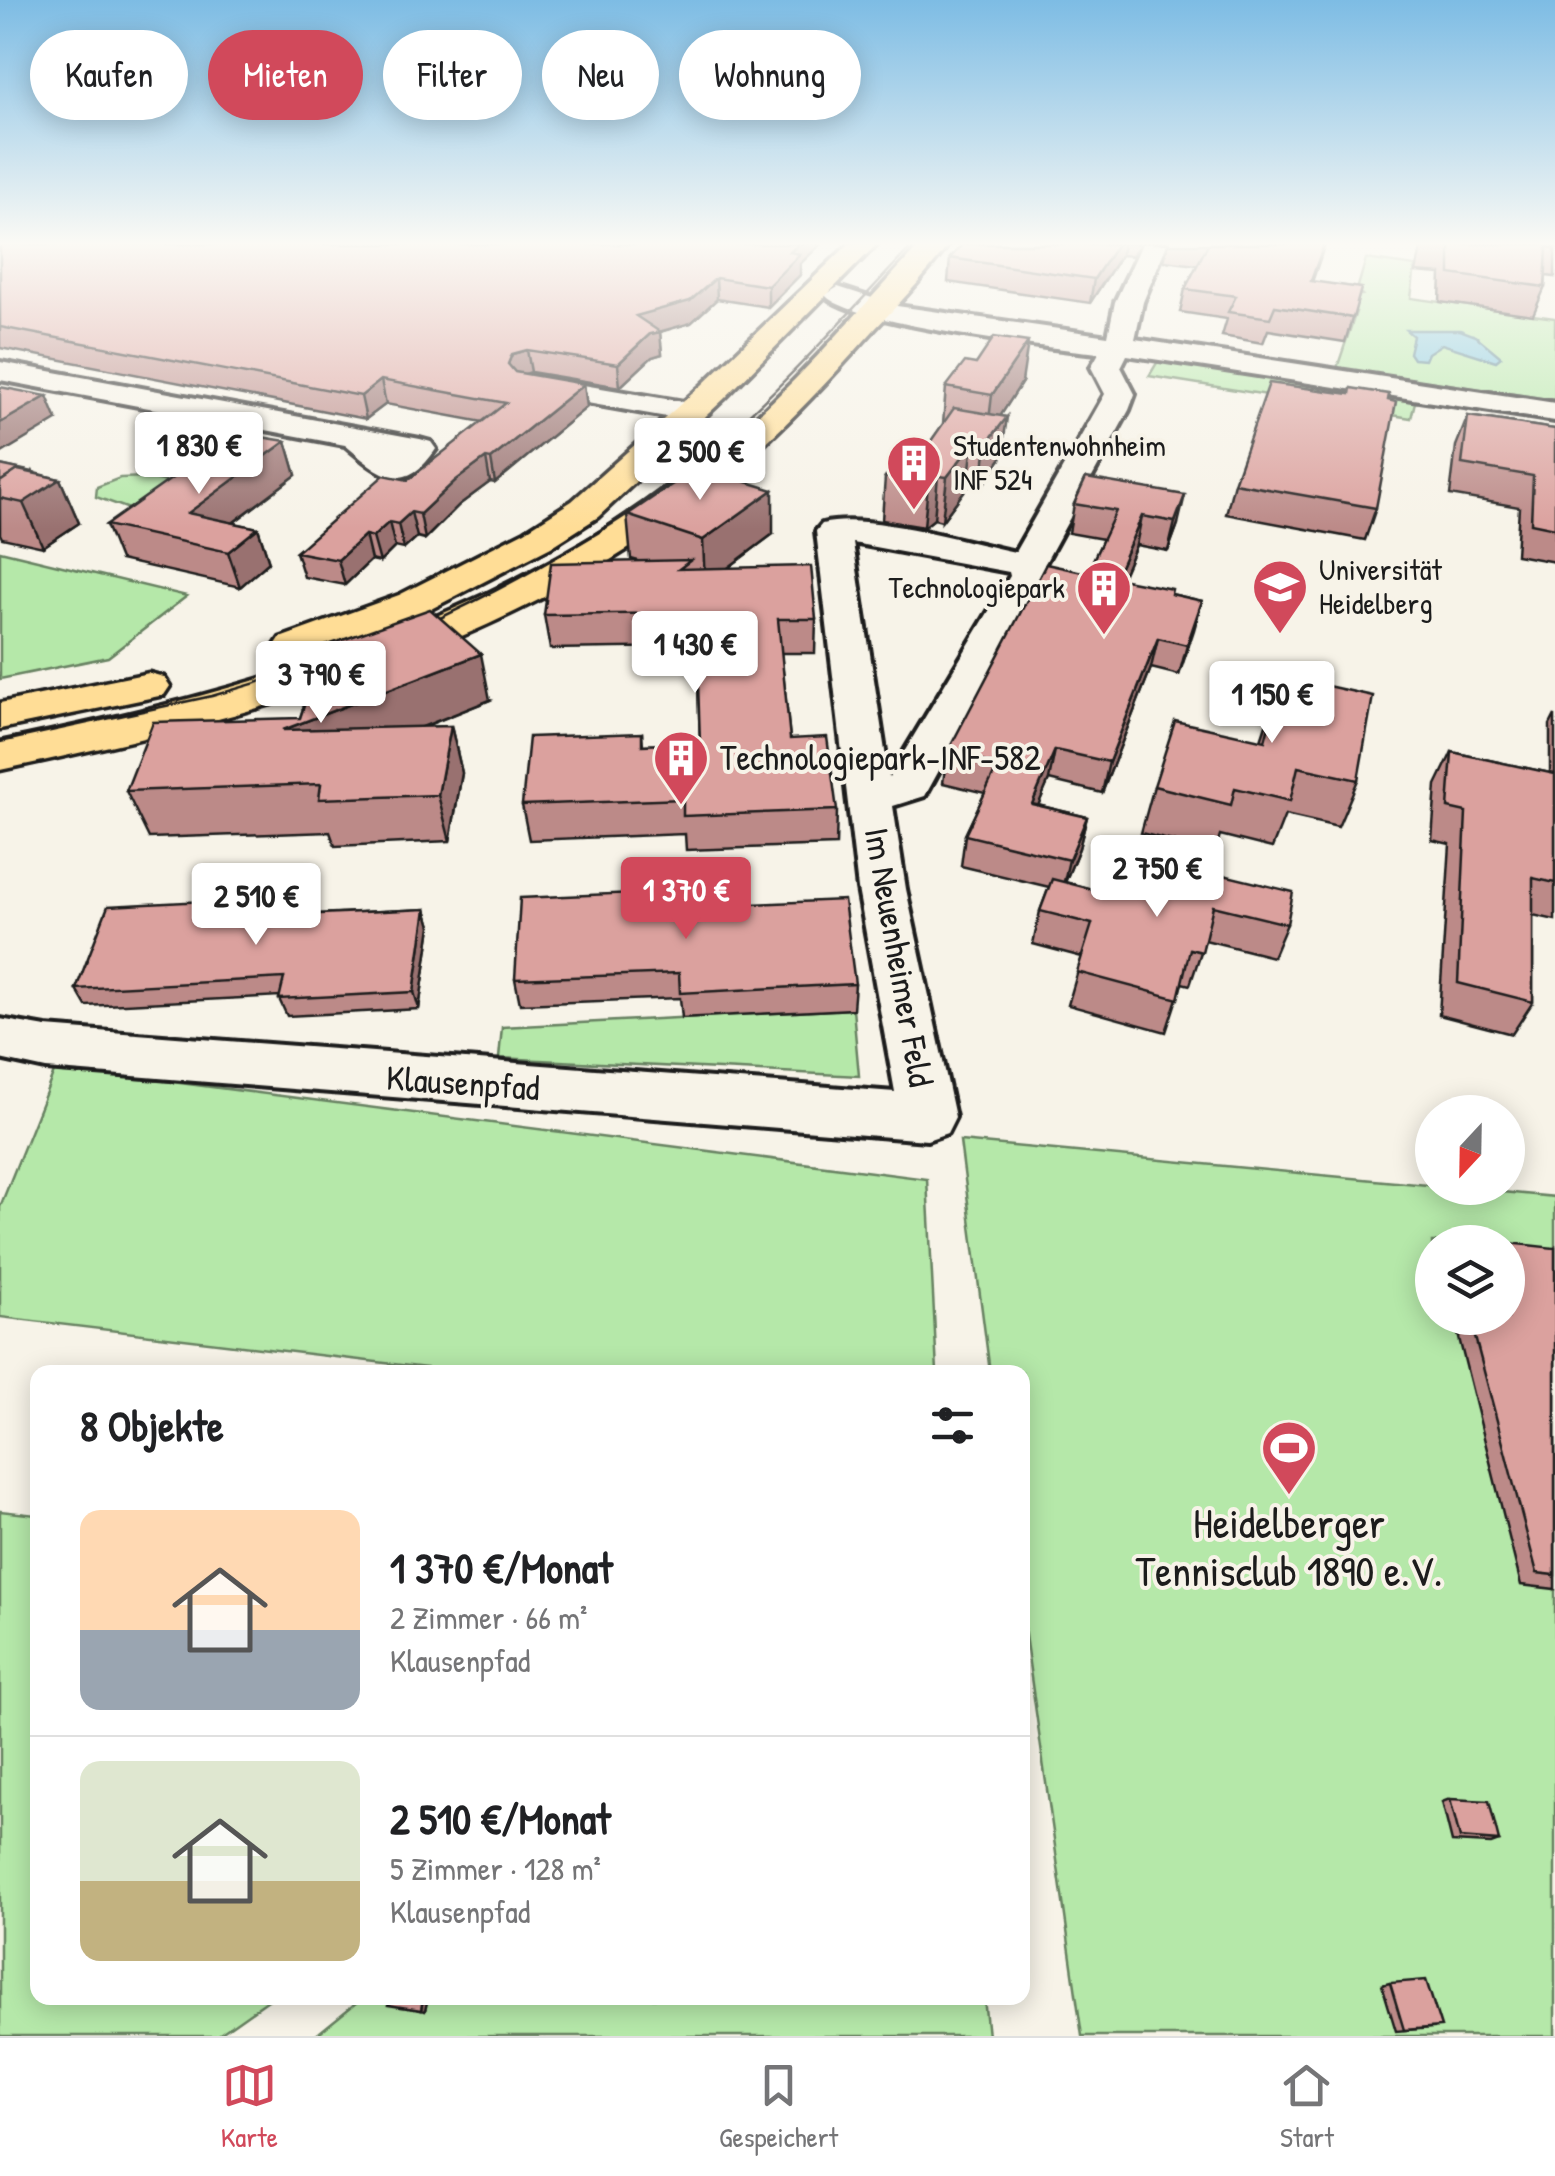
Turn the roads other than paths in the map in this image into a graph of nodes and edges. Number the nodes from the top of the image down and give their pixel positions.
1 (767, 339) edge
2 (851, 339) edge
3 (1059, 339) edge
4 (1108, 339) edge
5 (1119, 339) edge
6 (845, 341) joint
7 (1116, 343) junction
8 (0, 371) edge
9 (530, 385) edge
10 (678, 410) dead end
11 (1555, 412) edge
12 (436, 448) dead end
13 (1026, 566) junction
14 (0, 716) edge
15 (0, 756) edge
16 (872, 798) junction
17 (0, 1039) edge
18 (927, 1117) joint

1 - 14 main road
2 - 6 street
3 - 7 street
4 - 7 street
5 - 7 street, Im Neuenheimer Feld
6 - 15 main road
7 - 11 street
7 - 13 street, Im Neuenheimer Feld
8 - 12 street
9 - 10 street
13 - 16 street, Im Neuenheimer Feld
13 - 16 street, Im Neuenheimer Feld
16 - 18 street, Im Neuenheimer Feld
17 - 18 street, Klausenpfad

